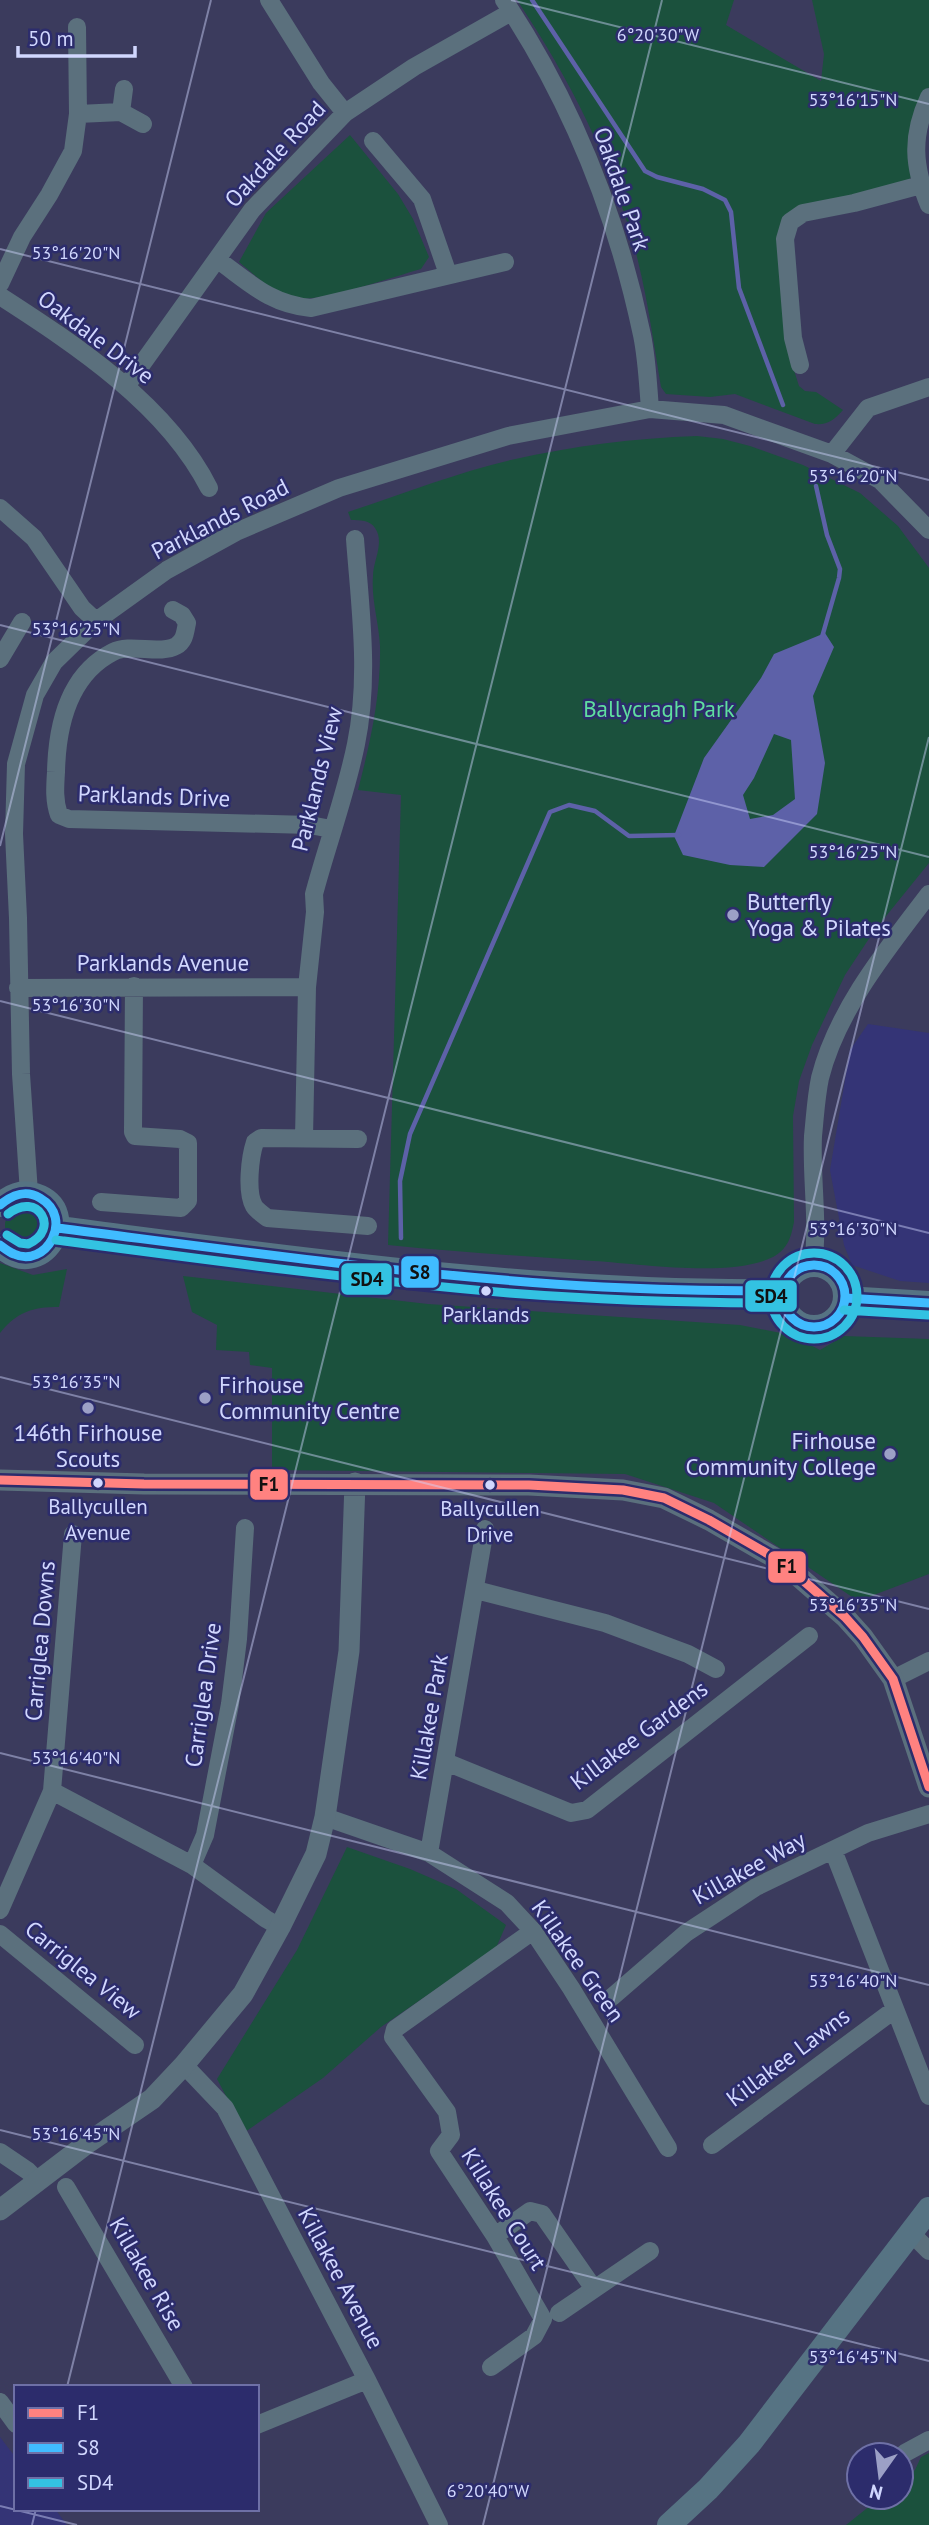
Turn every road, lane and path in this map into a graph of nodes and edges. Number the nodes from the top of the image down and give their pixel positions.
1 (269, 0) edge
2 (508, 6) edge
3 (77, 27) dead end
4 (124, 89) dead end
5 (929, 97) edge
6 (121, 112) junction
7 (345, 113) junction
8 (78, 114) junction
9 (143, 124) dead end
10 (373, 141) dead end
11 (921, 185) junction
12 (929, 205) edge
13 (218, 260) junction
14 (505, 262) dead end
15 (448, 274) junction
16 (0, 284) edge
17 (0, 296) edge
18 (800, 365) dead end
19 (127, 386) junction
20 (929, 387) edge
21 (650, 409) junction
22 (832, 454) junction
23 (209, 488) dead end
24 (0, 508) edge
25 (929, 530) edge
26 (355, 539) dead end
27 (173, 610) dead end
28 (96, 621) junction
29 (22, 622) dead end
30 (0, 659) edge
31 (331, 829) junction
32 (7, 834) edge
33 (929, 894) edge
34 (134, 986) junction
35 (307, 987) junction
36 (18, 988) junction
37 (304, 1138) junction
38 (358, 1139) dead end
39 (29, 1193) junction
40 (101, 1202) dead end
41 (0, 1205) edge
42 (368, 1226) dead end
43 (58, 1228) junction
44 (0, 1245) edge
45 (813, 1265) junction
46 (784, 1291) junction
47 (845, 1298) junction
48 (929, 1303) edge
49 (0, 1480) edge
50 (355, 1483) junction
51 (245, 1528) dead end
52 (485, 1529) dead end
53 (73, 1534) dead end
54 (476, 1590) junction
55 (809, 1636) dead end
56 (929, 1661) edge
57 (716, 1668) dead end
58 (893, 1679) junction
59 (446, 1762) junction
60 (929, 1787) edge
61 (52, 1790) junction
62 (929, 1814) edge
63 (325, 1817) junction
64 (833, 1850) junction
65 (429, 1853) junction
66 (192, 1865) junction
67 (0, 1910) edge
68 (280, 1927) junction
69 (533, 1931) junction
70 (0, 1934) edge
71 (612, 1997) dead end
72 (894, 2010) junction
73 (135, 2045) dead end
74 (184, 2066) junction
75 (929, 2095) edge
76 (712, 2145) dead end
77 (668, 2148) dead end
78 (0, 2152) edge
79 (37, 2180) junction
80 (66, 2187) dead end
81 (929, 2209) edge
82 (0, 2210) edge
83 (910, 2232) junction
84 (495, 2236) junction
85 (929, 2250) edge
86 (650, 2251) dead end
87 (594, 2289) junction
88 (559, 2313) dead end
89 (491, 2367) dead end
90 (367, 2380) junction
91 (183, 2385) edge
92 (0, 2402) edge
93 (14, 2421) edge
94 (259, 2424) edge
95 (439, 2525) edge
96 (669, 2525) edge

1 - 7 street
2 - 7 street, Oakdale Road
2 - 21 street, Oakdale Park
3 - 8 street
4 - 6 street
5 - 11 street
6 - 8 street
6 - 9 street
7 - 13 street, Oakdale Road
8 - 16 street
10 - 15 street
11 - 12 street
11 - 18 street
13 - 15 street
13 - 19 street, Oakdale Road
14 - 15 street
17 - 19 street, Oakdale Drive
19 - 23 street, Oakdale Drive
20 - 22 street
21 - 22 street, Parklands Road
21 - 28 street, Parklands Road
22 - 25 street, Parklands Road
24 - 28 street
26 - 31 street, Parklands View
27 - 31 street, Parklands Drive
28 - 32 street, Parklands Road
29 - 30 street
31 - 35 street, Parklands View
32 - 36 street, Parklands Road
33 - 45 street
34 - 35 street, Parklands Avenue
34 - 36 street, Parklands Avenue
34 - 40 street
35 - 37 street, Parklands View
36 - 39 street, Parklands Road
37 - 38 street
37 - 42 street
39 - 41 main road
39 - 43 main road
43 - 44 main road
43 - 46 main road
45 - 46 main road
45 - 47 main road
46 - 47 main road
47 - 48 main road
49 - 50 street
50 - 58 street
50 - 63 street
51 - 66 street, Carriglea Drive
52 - 54 street, Killakee Park
53 - 61 street, Carriglea Downs
54 - 57 street
54 - 59 street, Killakee Park
55 - 59 street, Killakee Gardens
56 - 58 street
58 - 60 street
59 - 65 street, Killakee Park
61 - 66 street
61 - 67 street, Carriglea Downs
62 - 64 street, Killakee Way
63 - 65 street, Killakee Green
63 - 68 street
64 - 71 street, Killakee Way
64 - 72 street
65 - 69 street, Killakee Green
66 - 68 street
68 - 74 street
69 - 77 street, Killakee Green
69 - 84 street, Killakee Court
70 - 73 street, Carriglea View
72 - 75 street
72 - 76 street, Killakee Lawns
74 - 79 street
74 - 90 street, Killakee Avenue
78 - 79 street
79 - 82 street
80 - 91 street, Killakee Rise
81 - 83 main road
83 - 85 street
83 - 96 main road
84 - 87 street
84 - 89 street, Killakee Court
86 - 87 street
87 - 88 street
90 - 94 street
90 - 95 street, Killakee Avenue
92 - 93 street

